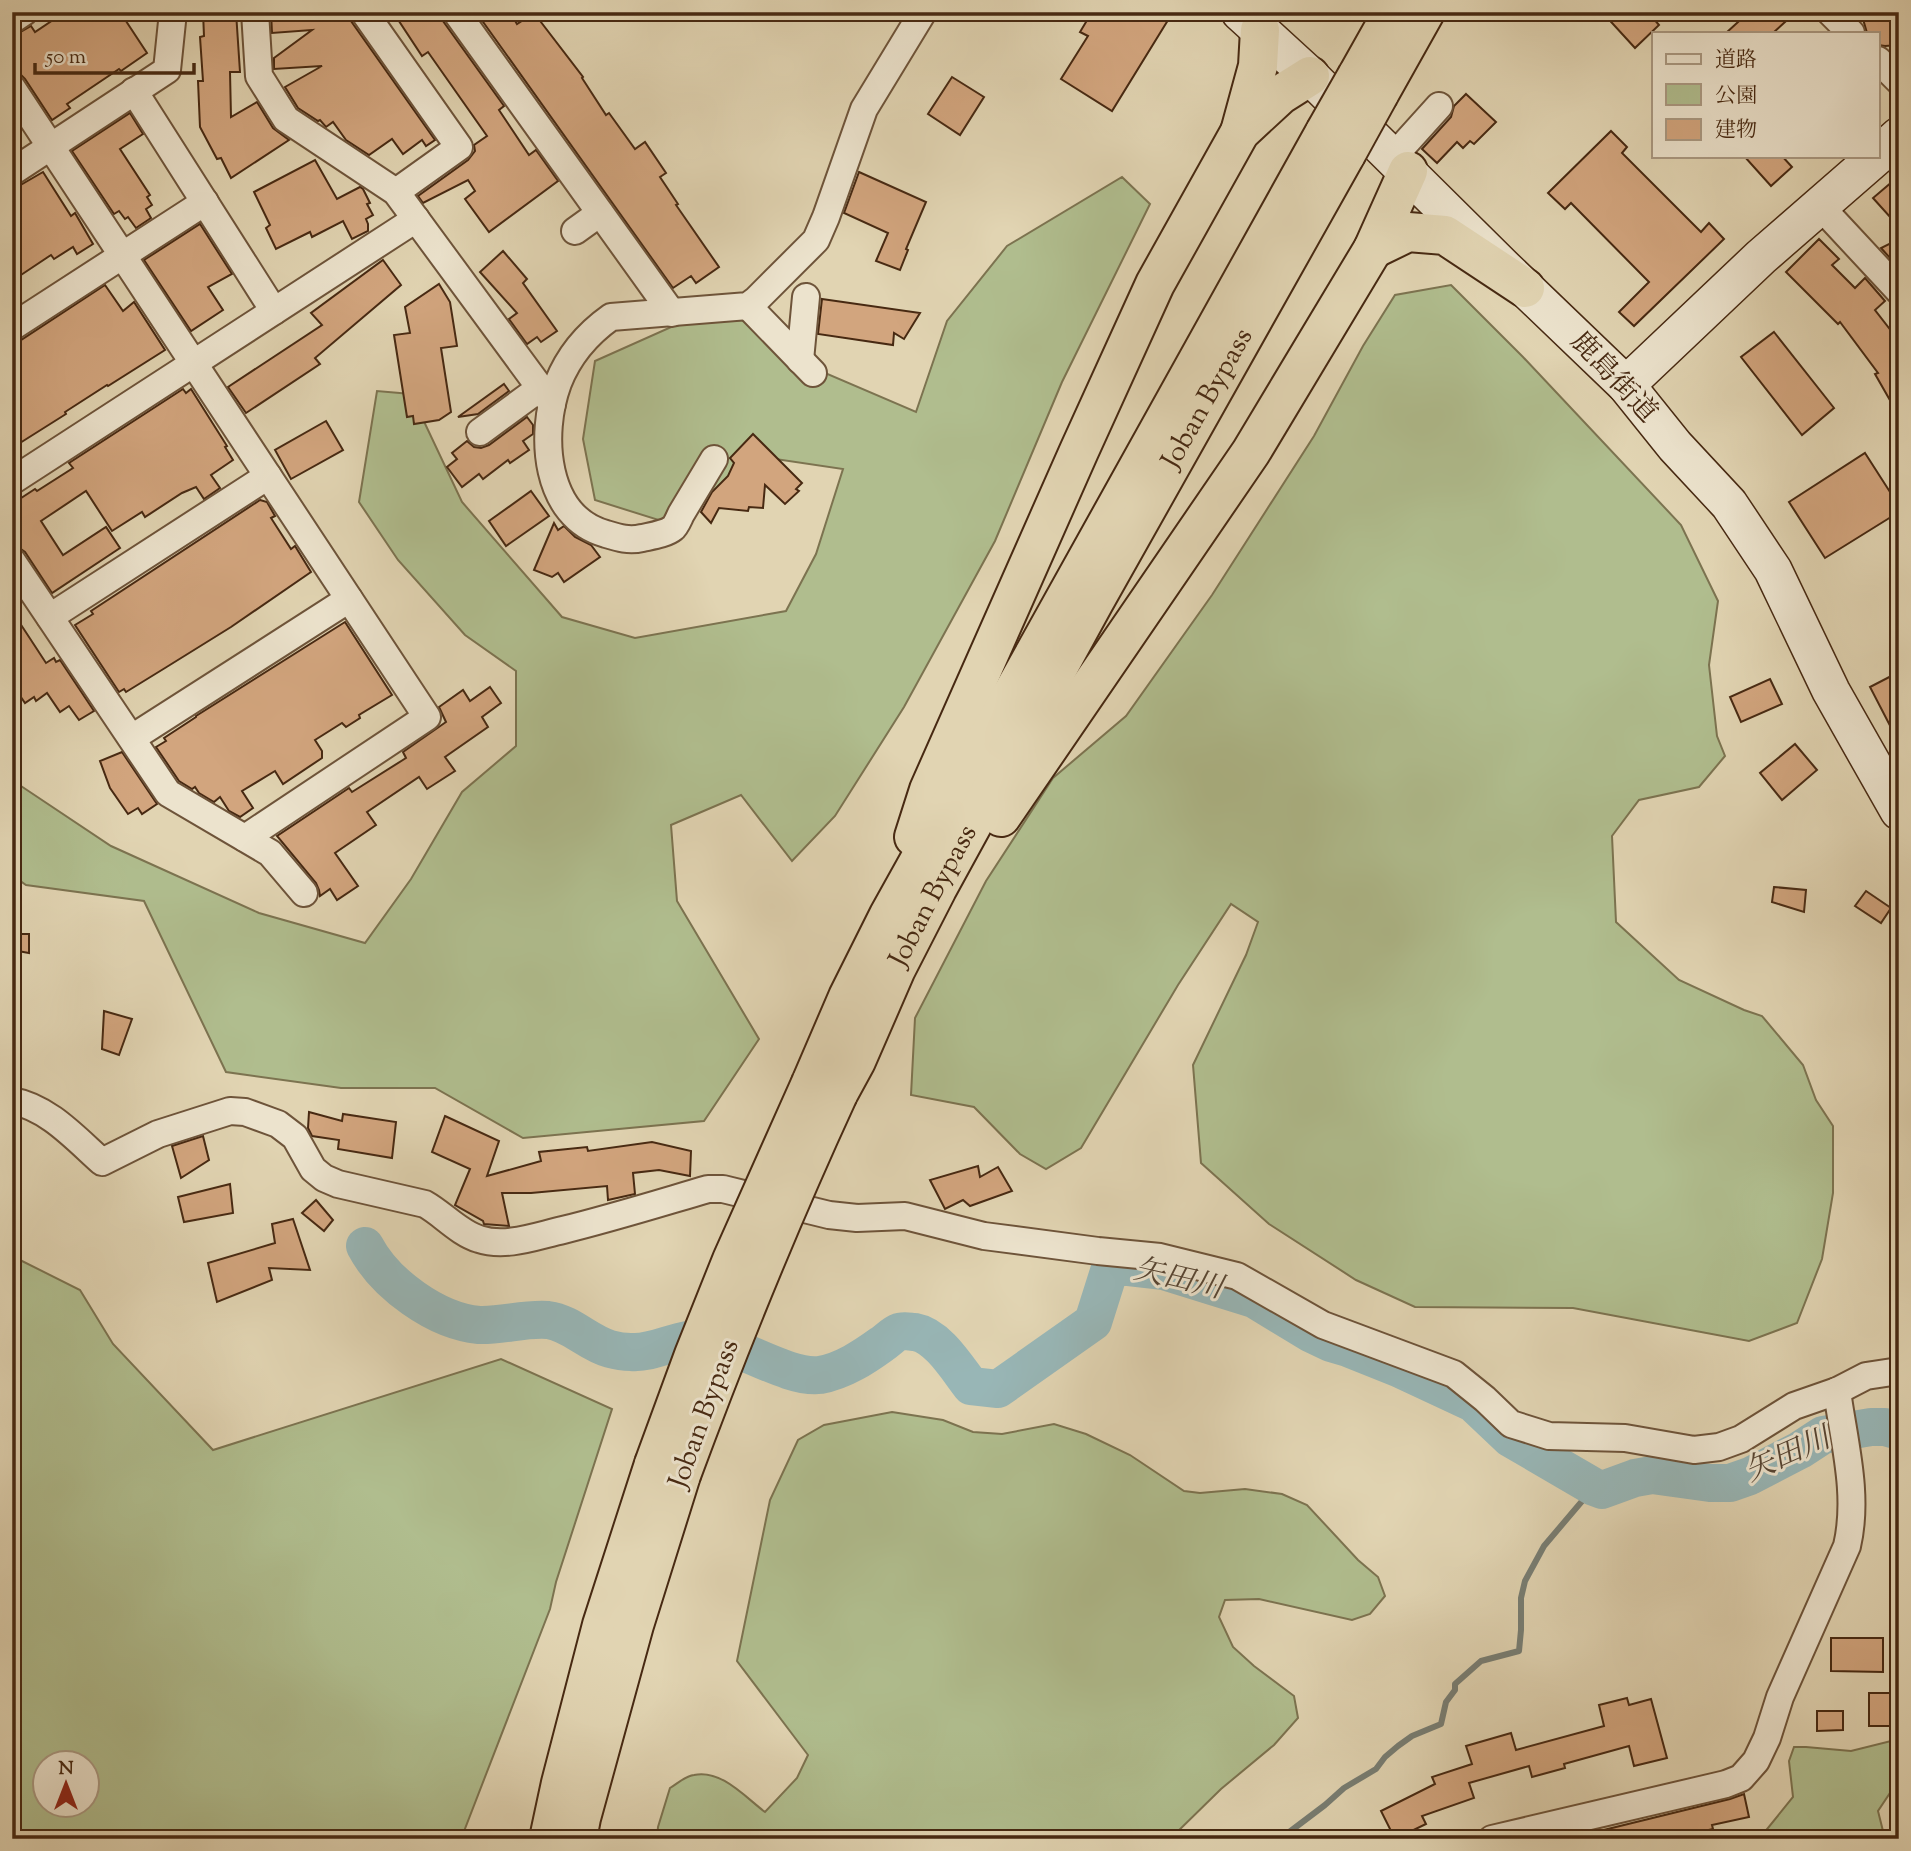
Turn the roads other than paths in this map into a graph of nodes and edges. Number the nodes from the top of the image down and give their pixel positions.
1 (24, 12) edge
2 (173, 12) edge
3 (255, 12) edge
4 (364, 12) edge
5 (456, 12) edge
6 (923, 12) edge
7 (1393, 12) edge
8 (1425, 12) edge
9 (1830, 12) edge
10 (12, 20) edge
11 (1250, 21) edge
12 (1850, 32) edge
13 (1880, 62) edge
14 (1310, 76) junction
15 (1899, 81) edge
16 (1368, 85) junction
17 (12, 88) edge
18 (134, 91) junction
19 (1439, 106) dead end
20 (1240, 132) junction
21 (1899, 136) edge
22 (1336, 143) junction
23 (51, 146) junction
24 (1880, 152) edge
25 (1874, 158) edge
26 (1401, 164) junction
27 (12, 172) edge
28 (396, 192) junction
29 (205, 202) junction
30 (1820, 205) junction
31 (600, 213) junction
32 (416, 219) junction
33 (575, 231) dead end
34 (1373, 249) junction
35 (122, 255) junction
36 (1525, 288) junction
37 (1899, 291) edge
38 (806, 297) dead end
39 (748, 306) junction
40 (274, 311) junction
41 (672, 313) junction
42 (12, 327) edge
43 (194, 363) junction
44 (1626, 386) junction
45 (546, 396) junction
46 (480, 432) dead end
47 (714, 459) dead end
48 (268, 476) junction
49 (12, 481) edge
50 (12, 561) edge
51 (349, 599) junction
52 (50, 617) junction
53 (132, 738) junction
54 (1899, 811) edge
55 (245, 838) junction
56 (304, 893) dead end
57 (889, 915) junction
58 (856, 1061) junction
59 (825, 1089) junction
60 (12, 1101) edge
61 (1899, 1371) edge
62 (1837, 1391) junction
63 (618, 1625) junction
64 (535, 1839) edge
65 (549, 1839) edge
66 (577, 1839) edge
67 (600, 1839) edge
68 (1492, 1839) edge

1 - 10 street
2 - 18 street
3 - 28 street
4 - 28 street
5 - 31 street
6 - 39 street
7 - 16 highway, Joban Bypass
8 - 16 highway, Joban Bypass
9 - 12 street
11 - 14 street, 鹿島街道
11 - 20 highway
13 - 15 street
14 - 20 highway
14 - 26 street, 鹿島街道
16 - 22 highway, Joban Bypass, bridge
17 - 23 street
18 - 23 street
18 - 29 street
19 - 26 street
20 - 57 highway
21 - 24 street
22 - 57 highway, Joban Bypass
22 - 58 highway, Joban Bypass
23 - 27 street
23 - 35 street
25 - 30 street
26 - 34 highway
26 - 36 street, 鹿島街道
28 - 32 street
29 - 35 street
29 - 40 street
30 - 37 street
30 - 44 street
31 - 33 street
31 - 41 street
32 - 40 street
32 - 45 street
34 - 36 highway
34 - 58 highway
35 - 42 street
35 - 43 street
36 - 44 street, 鹿島街道
38 - 39 street
39 - 41 street
40 - 43 street
41 - 45 street
43 - 48 street
43 - 49 street
44 - 54 street, 鹿島街道
45 - 46 street
45 - 47 street
48 - 51 street
48 - 52 street
50 - 52 street
51 - 53 street
51 - 55 street
52 - 53 street
53 - 55 street
55 - 56 street
57 - 59 highway, Joban Bypass
58 - 59 highway, Joban Bypass
59 - 63 highway, Joban Bypass, bridge
60 - 62 street
61 - 62 street
62 - 68 street
63 - 64 highway
63 - 65 highway, Joban Bypass
63 - 66 highway, Joban Bypass
63 - 67 highway

